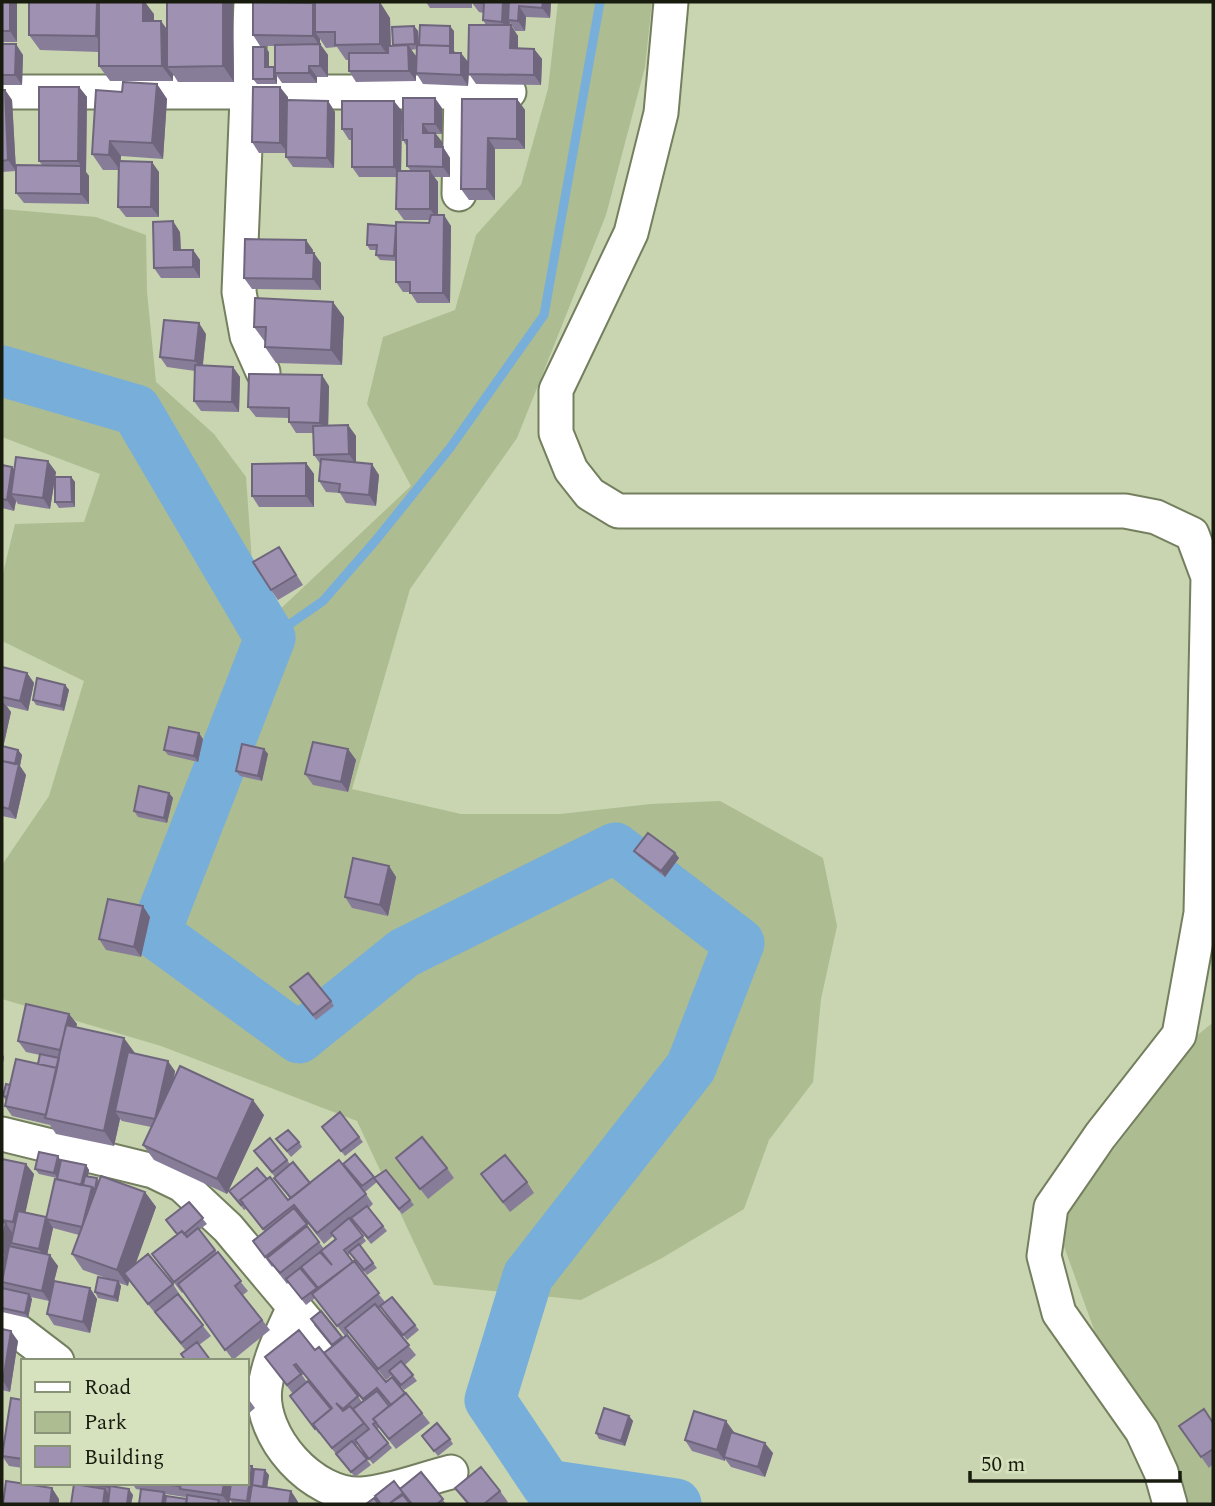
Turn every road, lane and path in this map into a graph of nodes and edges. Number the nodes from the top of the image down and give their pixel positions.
1 (251, 2) edge
2 (671, 2) edge
3 (246, 90) junction
4 (2, 92) edge
5 (461, 92) junction
6 (509, 92) dead end
7 (459, 194) edge
8 (262, 372) edge
9 (2, 1133) edge
10 (294, 1307) junction
11 (2, 1319) edge
12 (322, 1340) edge
13 (54, 1359) edge
14 (451, 1472) dead end
15 (1170, 1504) edge

1 - 3 street
2 - 15 street
3 - 4 street
3 - 5 street
3 - 8 street
5 - 6 street
5 - 7 street
9 - 10 street
10 - 12 street
10 - 14 street
11 - 13 street

